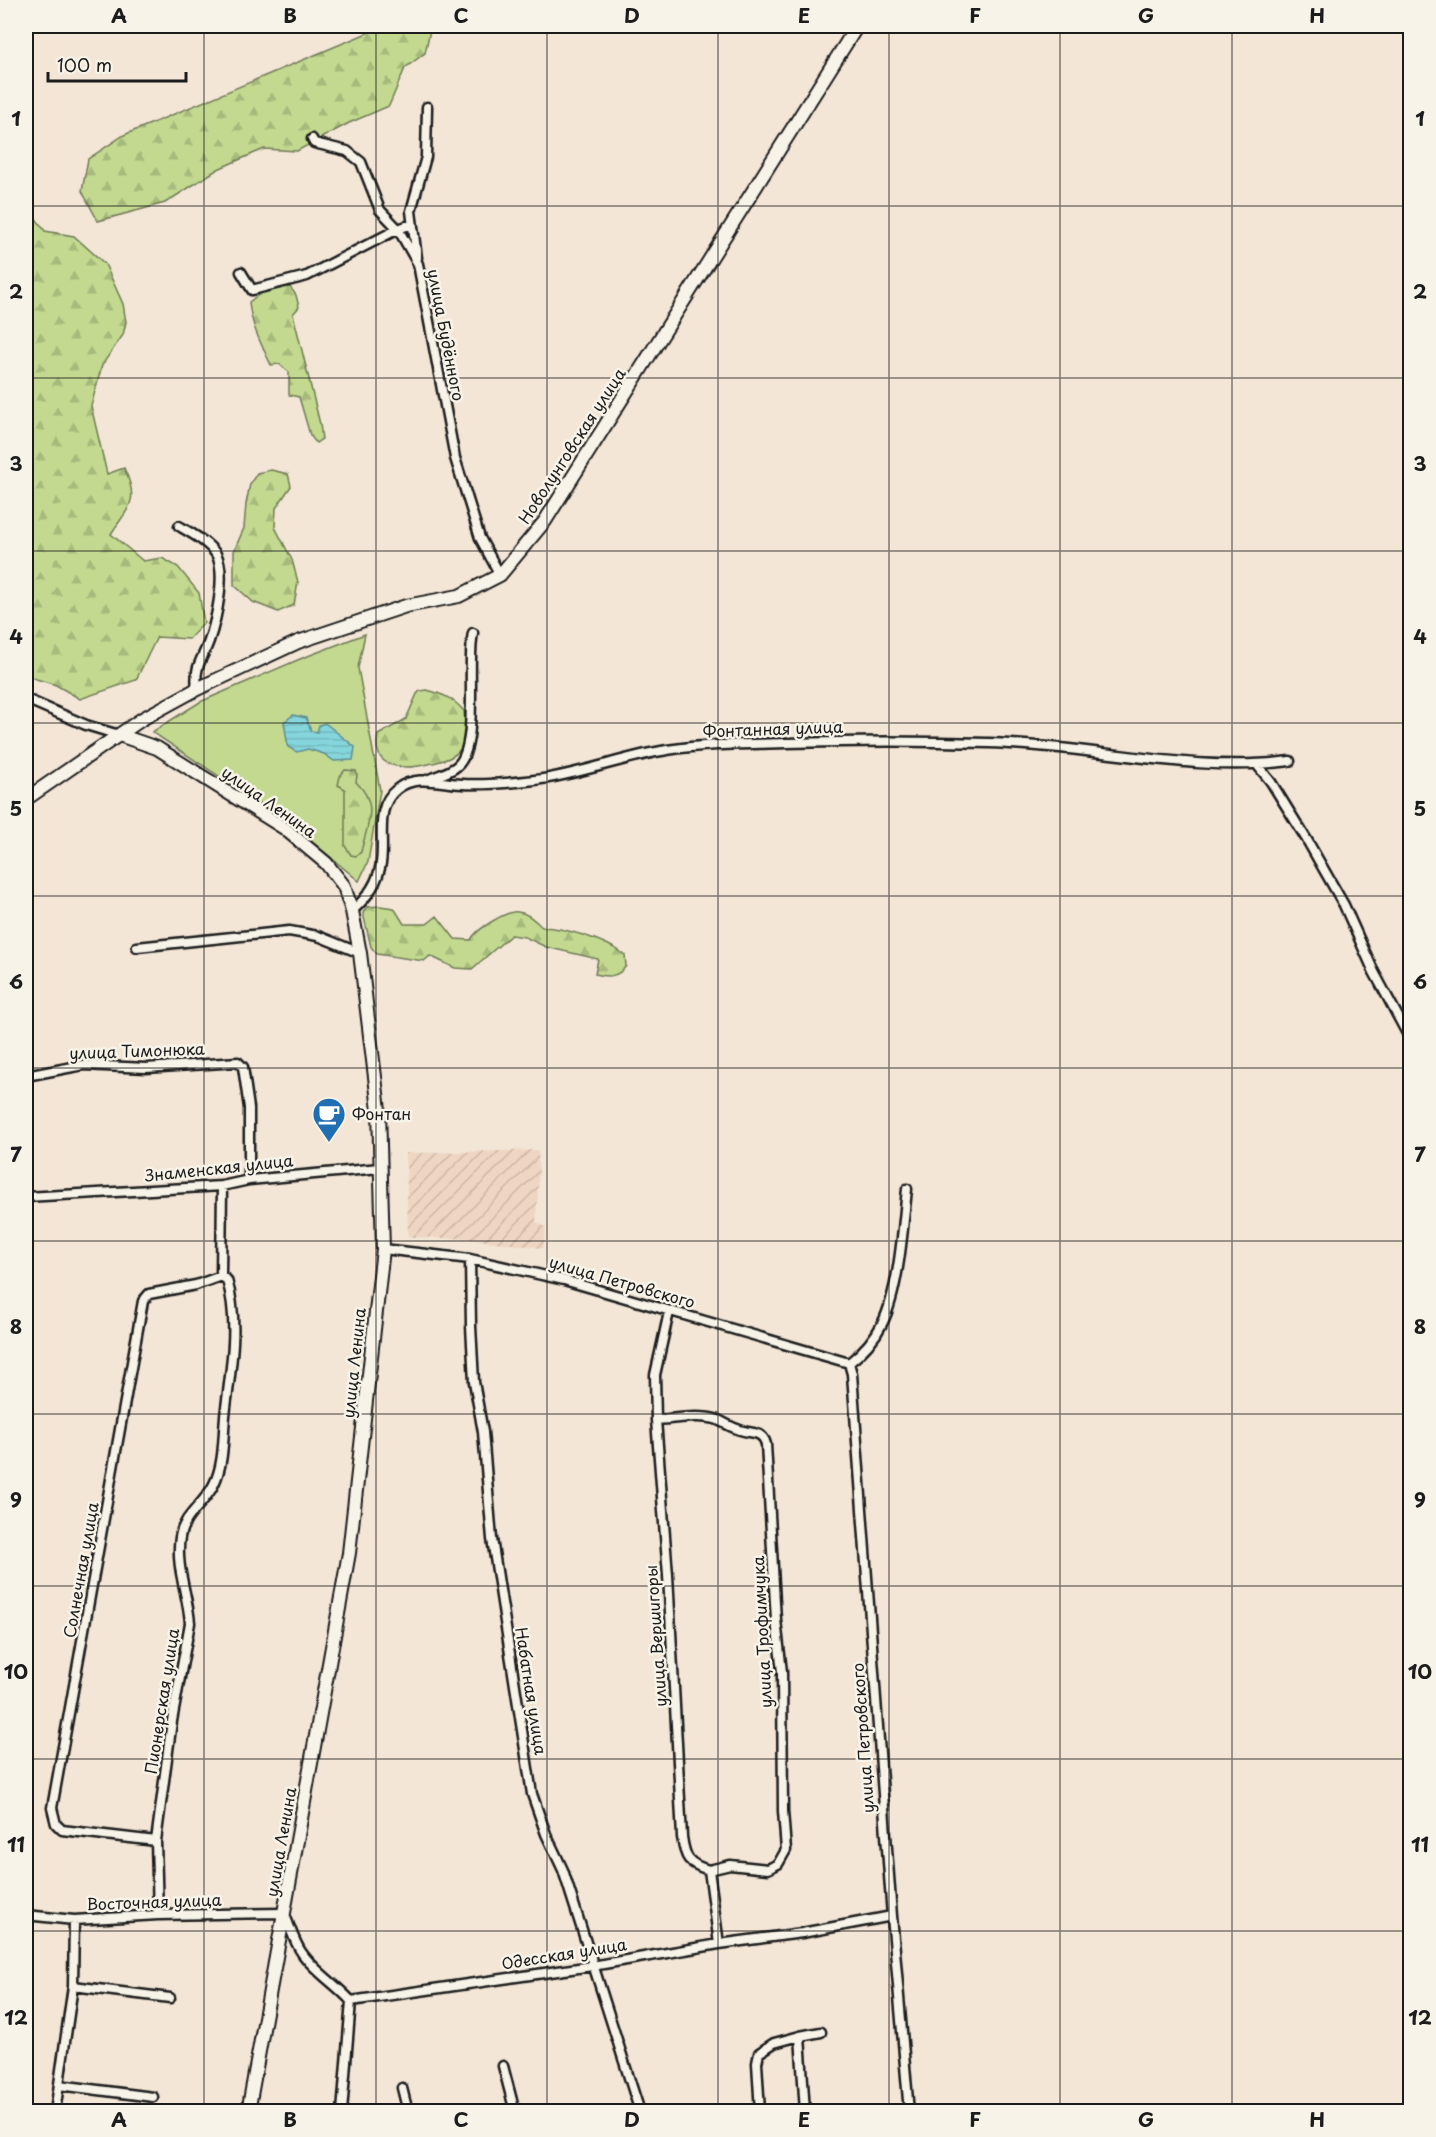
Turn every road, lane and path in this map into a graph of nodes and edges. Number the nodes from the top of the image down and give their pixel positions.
1 (857, 26) edge
2 (427, 107) dead end
3 (312, 139) dead end
4 (412, 224) junction
5 (398, 229) junction
6 (418, 264) junction
7 (241, 272) dead end
8 (179, 526) dead end
9 (500, 575) junction
10 (473, 633) dead end
11 (197, 689) junction
12 (26, 699) edge
13 (119, 735) junction
14 (1290, 761) dead end
15 (458, 766) junction
16 (1257, 766) junction
17 (426, 780) junction
18 (454, 783) junction
19 (26, 799) edge
20 (352, 911) junction
21 (137, 947) dead end
22 (360, 953) junction
23 (1410, 1039) edge
24 (26, 1076) edge
25 (380, 1168) junction
26 (249, 1180) junction
27 (222, 1186) junction
28 (907, 1189) dead end
29 (26, 1197) edge
30 (383, 1248) junction
31 (470, 1259) junction
32 (221, 1276) junction
33 (669, 1312) junction
34 (849, 1363) junction
35 (656, 1420) junction
36 (156, 1842) junction
37 (709, 1870) junction
38 (284, 1913) junction
39 (26, 1915) edge
40 (158, 1915) junction
41 (892, 1916) junction
42 (74, 1920) junction
43 (718, 1944) junction
44 (592, 1966) junction
45 (73, 1986) junction
46 (170, 1998) dead end
47 (351, 2001) junction
48 (821, 2032) dead end
49 (800, 2036) junction
50 (503, 2066) dead end
51 (59, 2085) junction
52 (402, 2088) dead end
53 (153, 2097) dead end
54 (55, 2112) edge
55 (248, 2112) edge
56 (342, 2112) edge
57 (408, 2112) edge
58 (515, 2112) edge
59 (640, 2112) edge
60 (760, 2112) edge
61 (805, 2112) edge
62 (909, 2112) edge

1 - 9 street, Новолунговская улица
2 - 4 street
3 - 5 street, улица Будённого
4 - 5 street
4 - 6 street
5 - 6 street, улица Будённого
5 - 7 street
6 - 9 street, улица Будённого
8 - 11 street
9 - 11 street, Новолунговская улица
10 - 15 street
11 - 13 street, Новолунговская улица
12 - 13 street
13 - 19 street, Новолунговская улица
13 - 20 street, улица Ленина
14 - 16 street, Фонтанная улица
15 - 17 street
15 - 18 street
16 - 18 street, Фонтанная улица
16 - 23 street
17 - 18 street, Фонтанная улица
17 - 20 street, Фонтанная улица
20 - 22 street, улица Ленина
21 - 22 street
22 - 25 street, улица Ленина
24 - 26 street, улица Тимонюка
25 - 26 street, Знаменская улица
25 - 30 street, улица Ленина
26 - 27 street, Знаменская улица
27 - 29 street, Знаменская улица
27 - 32 street, Пионерская улица
28 - 34 street
30 - 31 street, улица Петровского
30 - 38 street, улица Ленина
31 - 33 street, улица Петровского
31 - 44 street, Набатная улица
32 - 36 street, Пионерская улица
32 - 36 street, Солнечная улица
33 - 34 street, улица Петровского
33 - 35 street, улица Вершигоры
34 - 41 street, улица Петровского
35 - 37 street, улица Вершигоры
35 - 37 street, улица Трофимчука
36 - 40 street, Пионерская улица
37 - 43 street
38 - 40 street, Восточная улица
38 - 47 street
38 - 55 street, улица Ленина
39 - 42 street, Восточная улица
40 - 42 street, Восточная улица
41 - 43 street, Одесская улица
41 - 62 street, улица Петровского
42 - 45 street
43 - 44 street, Одесская улица
44 - 47 street, Одесская улица
44 - 59 street, Набатная улица
45 - 46 street
45 - 51 street
47 - 56 street
48 - 49 street
49 - 60 street
49 - 61 street
50 - 58 street
51 - 53 street
51 - 54 street
52 - 57 street

